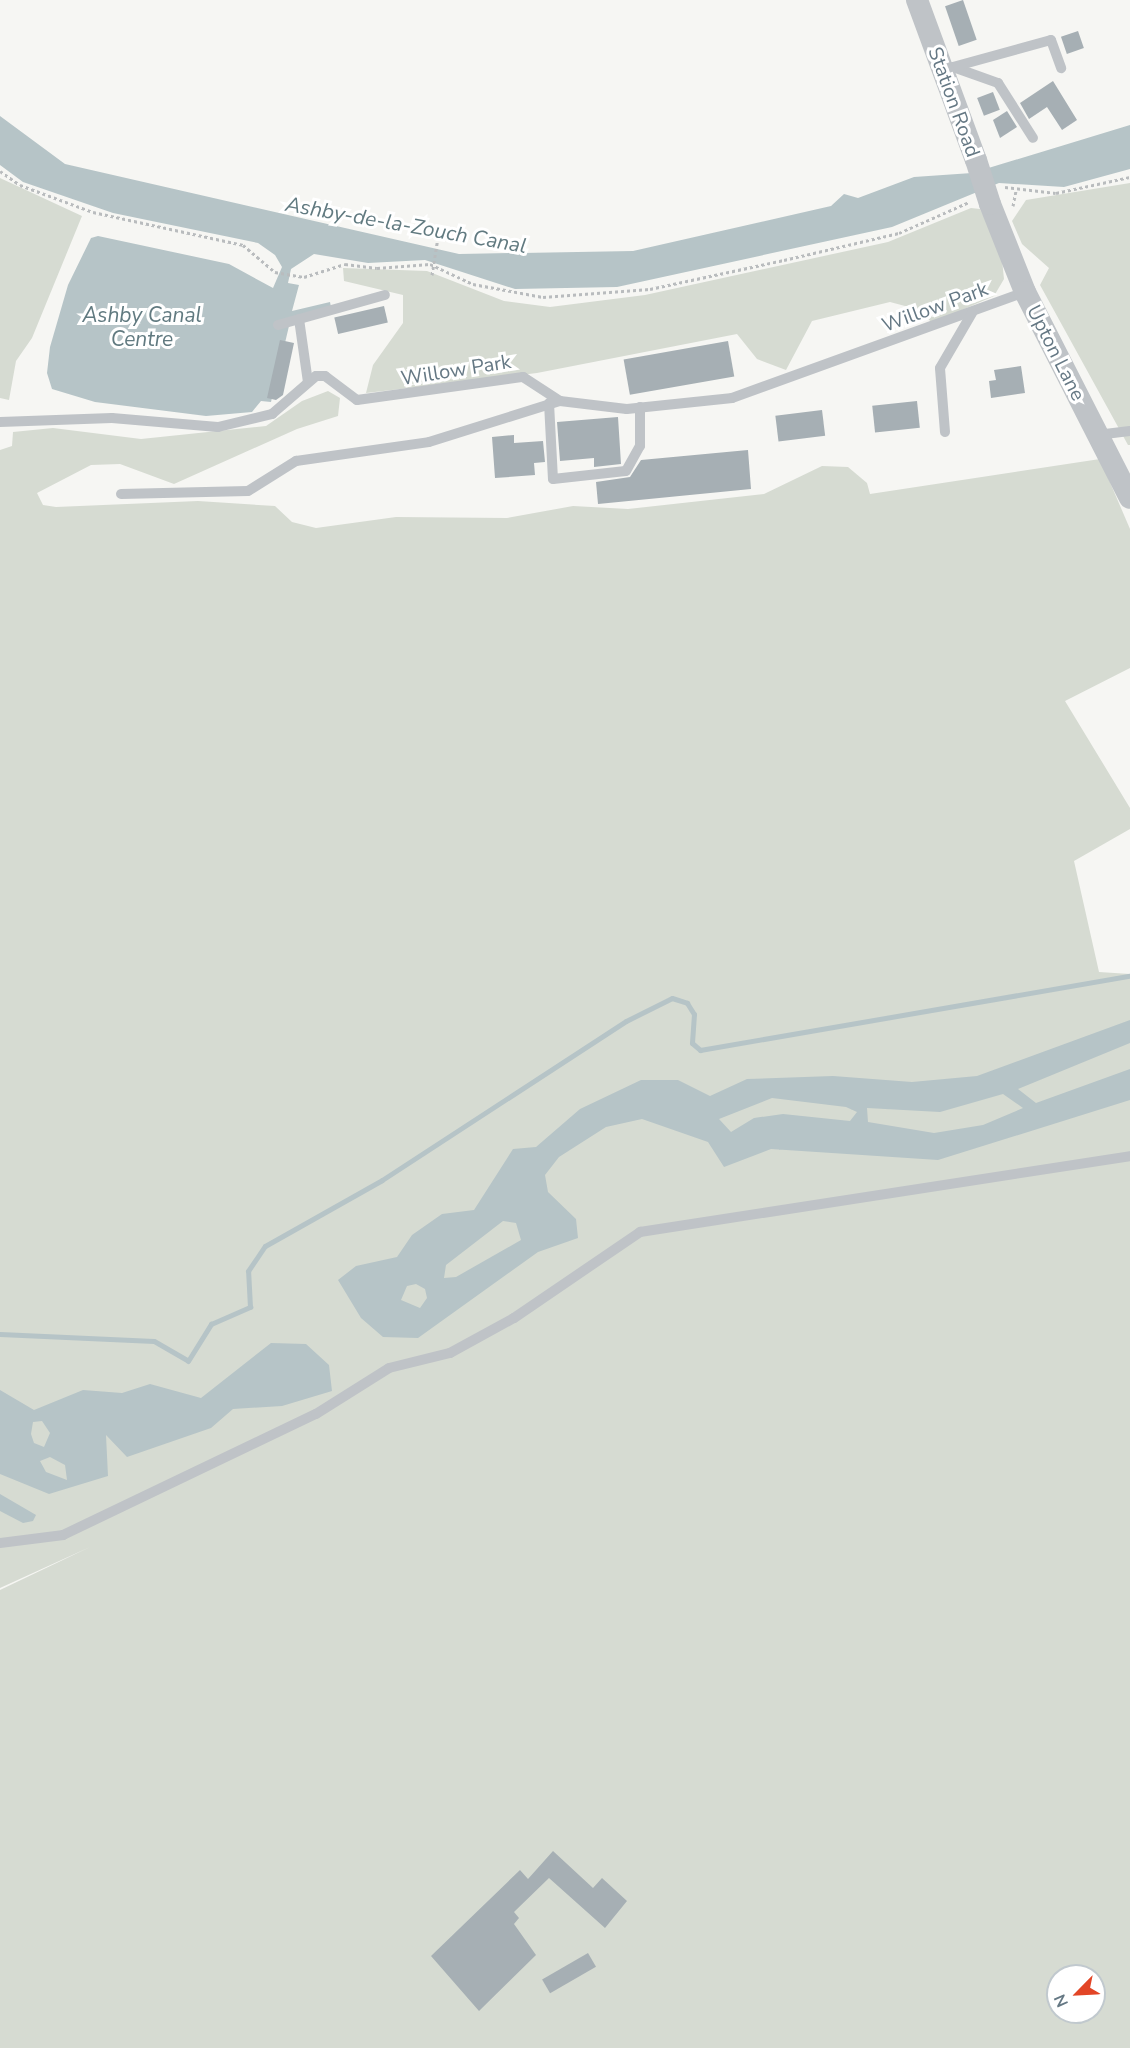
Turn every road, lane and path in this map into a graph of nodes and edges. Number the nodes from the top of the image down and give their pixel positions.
1 (916, 0) edge
2 (948, 68) junction
3 (1061, 68) dead end
4 (1033, 138) dead end
5 (0, 171) edge
6 (1130, 177) edge
7 (988, 197) junction
8 (438, 237) dead end
9 (432, 276) dead end
10 (1025, 292) junction
11 (385, 295) dead end
12 (972, 314) junction
13 (299, 319) junction
14 (278, 325) dead end
15 (308, 382) junction
16 (555, 402) junction
17 (640, 407) junction
18 (0, 422) edge
19 (1130, 431) edge
20 (945, 432) dead end
21 (1100, 443) junction
22 (122, 494) dead end
23 (1130, 498) edge
24 (1130, 1156) edge
25 (0, 1543) edge

1 - 2 street, Station Road
2 - 3 lane
2 - 4 lane
2 - 7 street, Station Road, bridge
5 - 7 path
6 - 7 path
7 - 10 street, Upton Lane
8 - 9 path, bridge
10 - 12 lane, Willow Park
10 - 21 street, Upton Lane
11 - 13 lane
12 - 17 lane, Willow Park
12 - 20 lane
13 - 14 lane
13 - 15 lane
15 - 16 lane, Willow Park
15 - 18 lane
16 - 17 lane, Willow Park
16 - 17 lane
16 - 22 lane
19 - 21 lane
21 - 23 street, Upton Lane
24 - 25 lane

